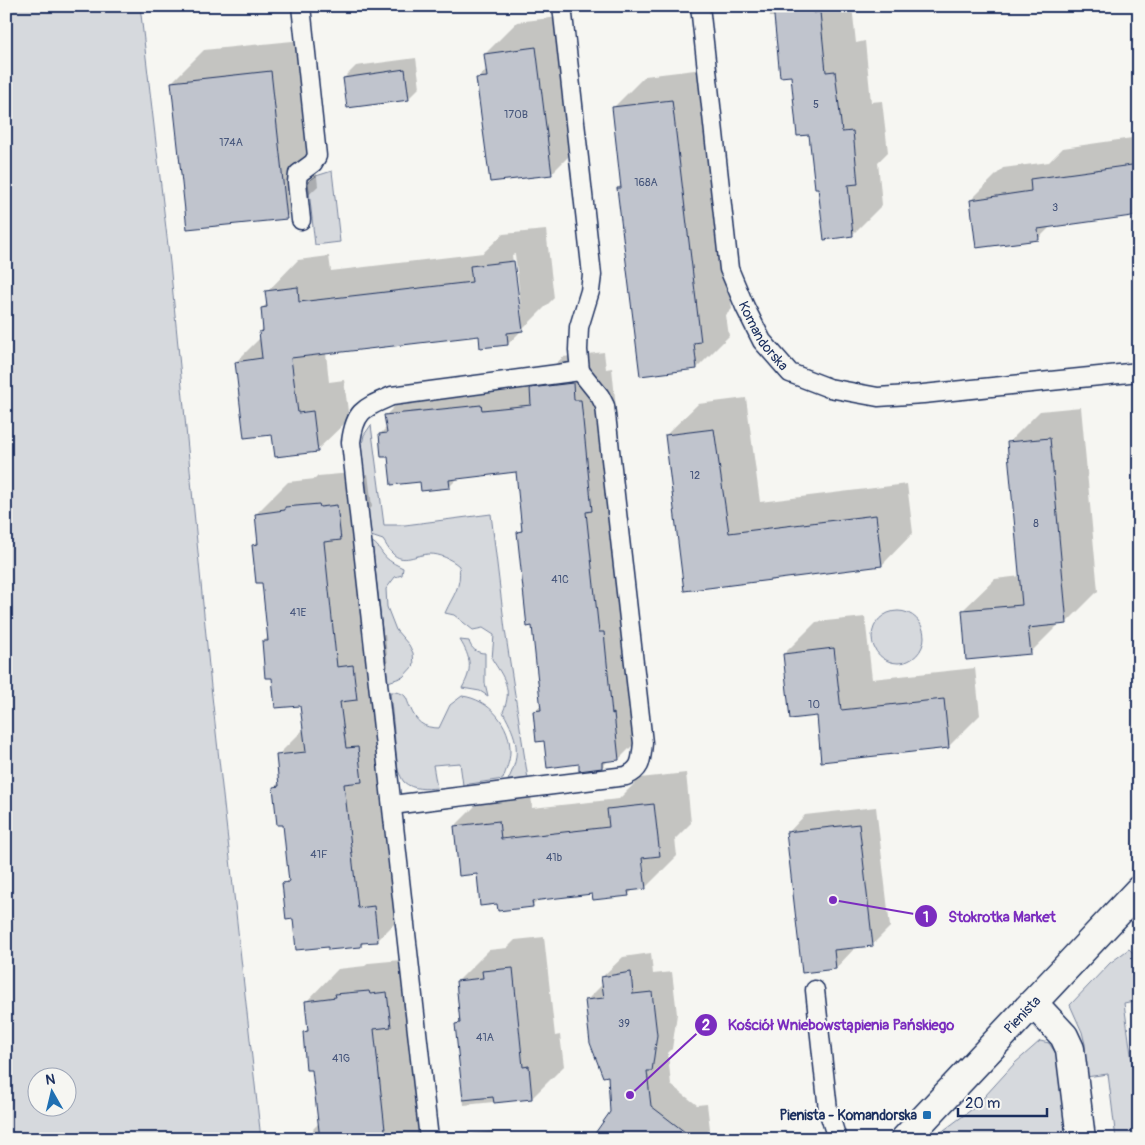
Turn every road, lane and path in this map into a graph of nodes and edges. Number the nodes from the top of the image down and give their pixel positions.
1 (301, 6) edge
2 (562, 6) edge
3 (700, 6) edge
4 (301, 220) dead end
5 (580, 371) junction
6 (1139, 372) edge
7 (392, 805) junction
8 (1139, 890) edge
9 (814, 990) dead end
10 (1033, 1003) junction
11 (429, 1139) edge
12 (837, 1139) edge
13 (905, 1139) edge
14 (1081, 1139) edge

1 - 4 lane
2 - 5 lane
3 - 6 lane, Komandorska
5 - 7 lane
5 - 7 lane
7 - 11 lane
8 - 10 street, Pienista
9 - 12 lane
10 - 13 street, Pienista
10 - 14 street

